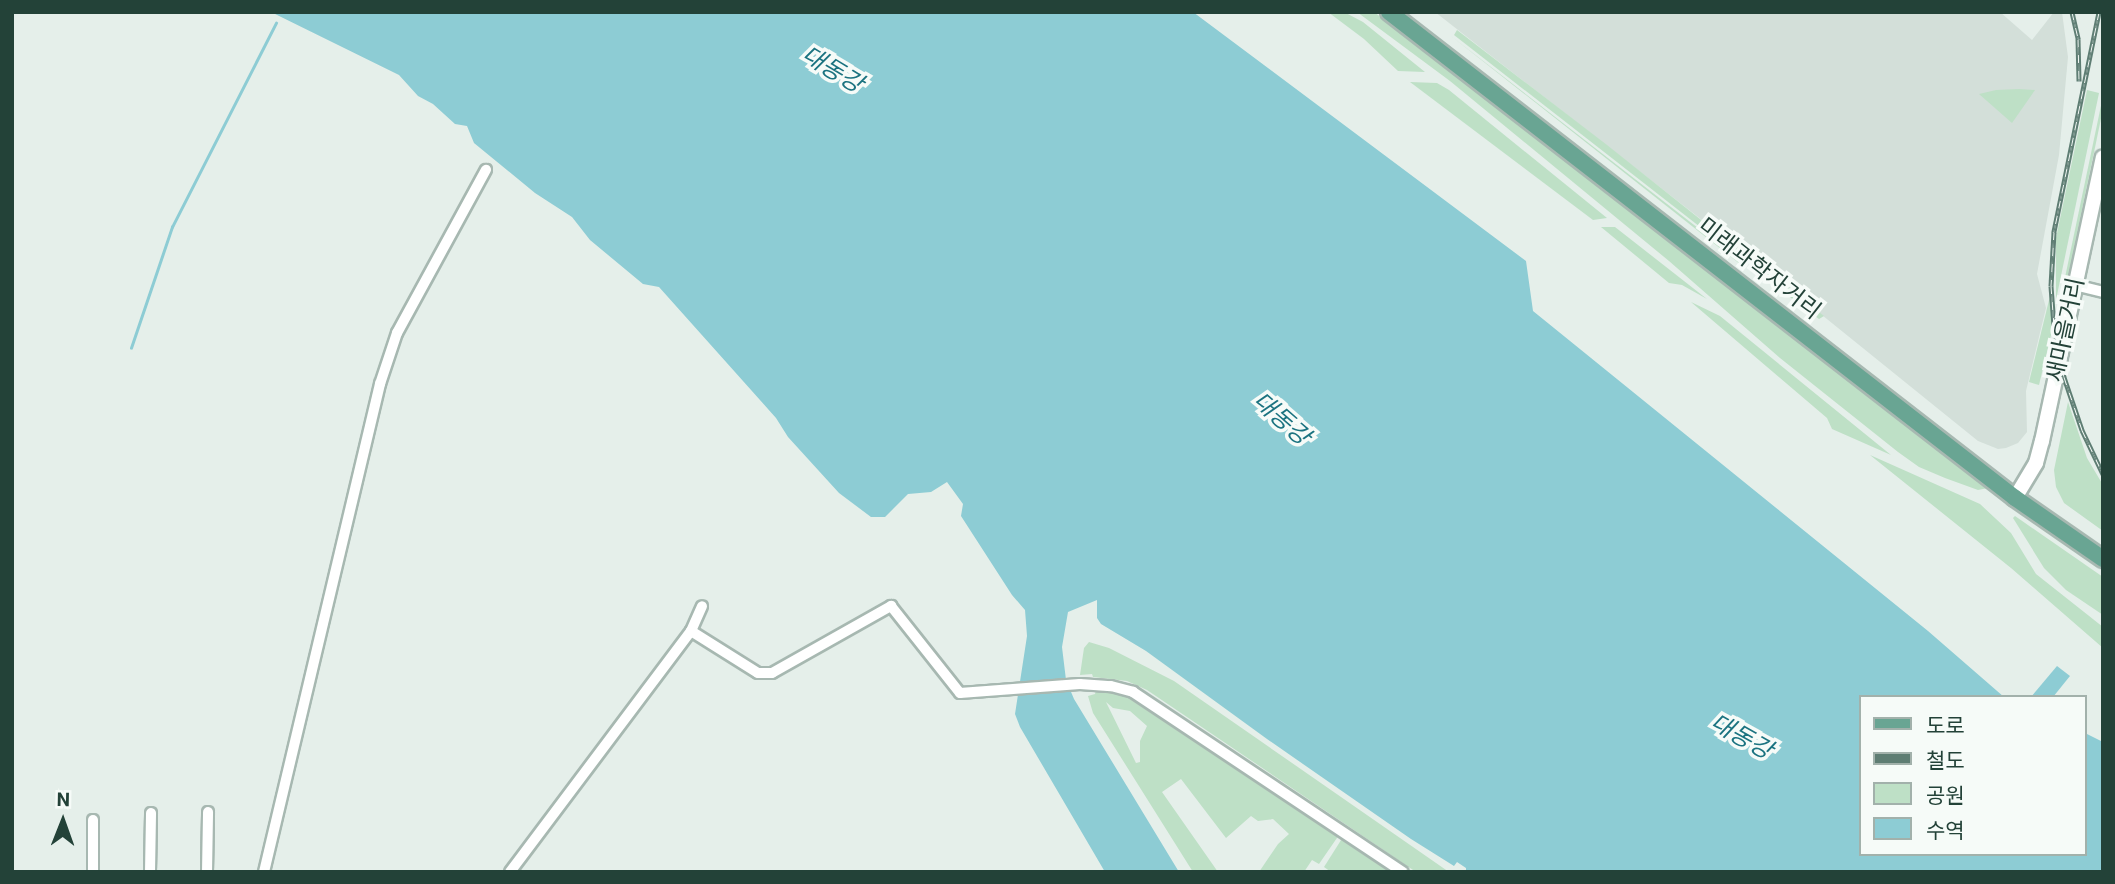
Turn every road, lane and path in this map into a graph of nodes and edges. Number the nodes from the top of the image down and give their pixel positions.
1 (1389, 12) edge
2 (2103, 157) edge
3 (486, 170) dead end
4 (2075, 285) junction
5 (2103, 292) edge
6 (2015, 498) junction
7 (2103, 559) edge
8 (702, 606) dead end
9 (691, 631) junction
10 (208, 812) dead end
11 (151, 813) dead end
12 (93, 820) dead end
13 (93, 872) edge
14 (150, 872) edge
15 (207, 872) edge
16 (264, 872) edge
17 (510, 872) edge
18 (1403, 872) edge

1 - 6 main road, 미래과학자거리
2 - 4 main road, 새마을거리
3 - 16 street
4 - 5 street
4 - 6 main road, 새마을거리
6 - 7 main road, 미래과학자거리
8 - 9 street
9 - 17 street
9 - 18 street
10 - 15 street
11 - 14 street
12 - 13 street

